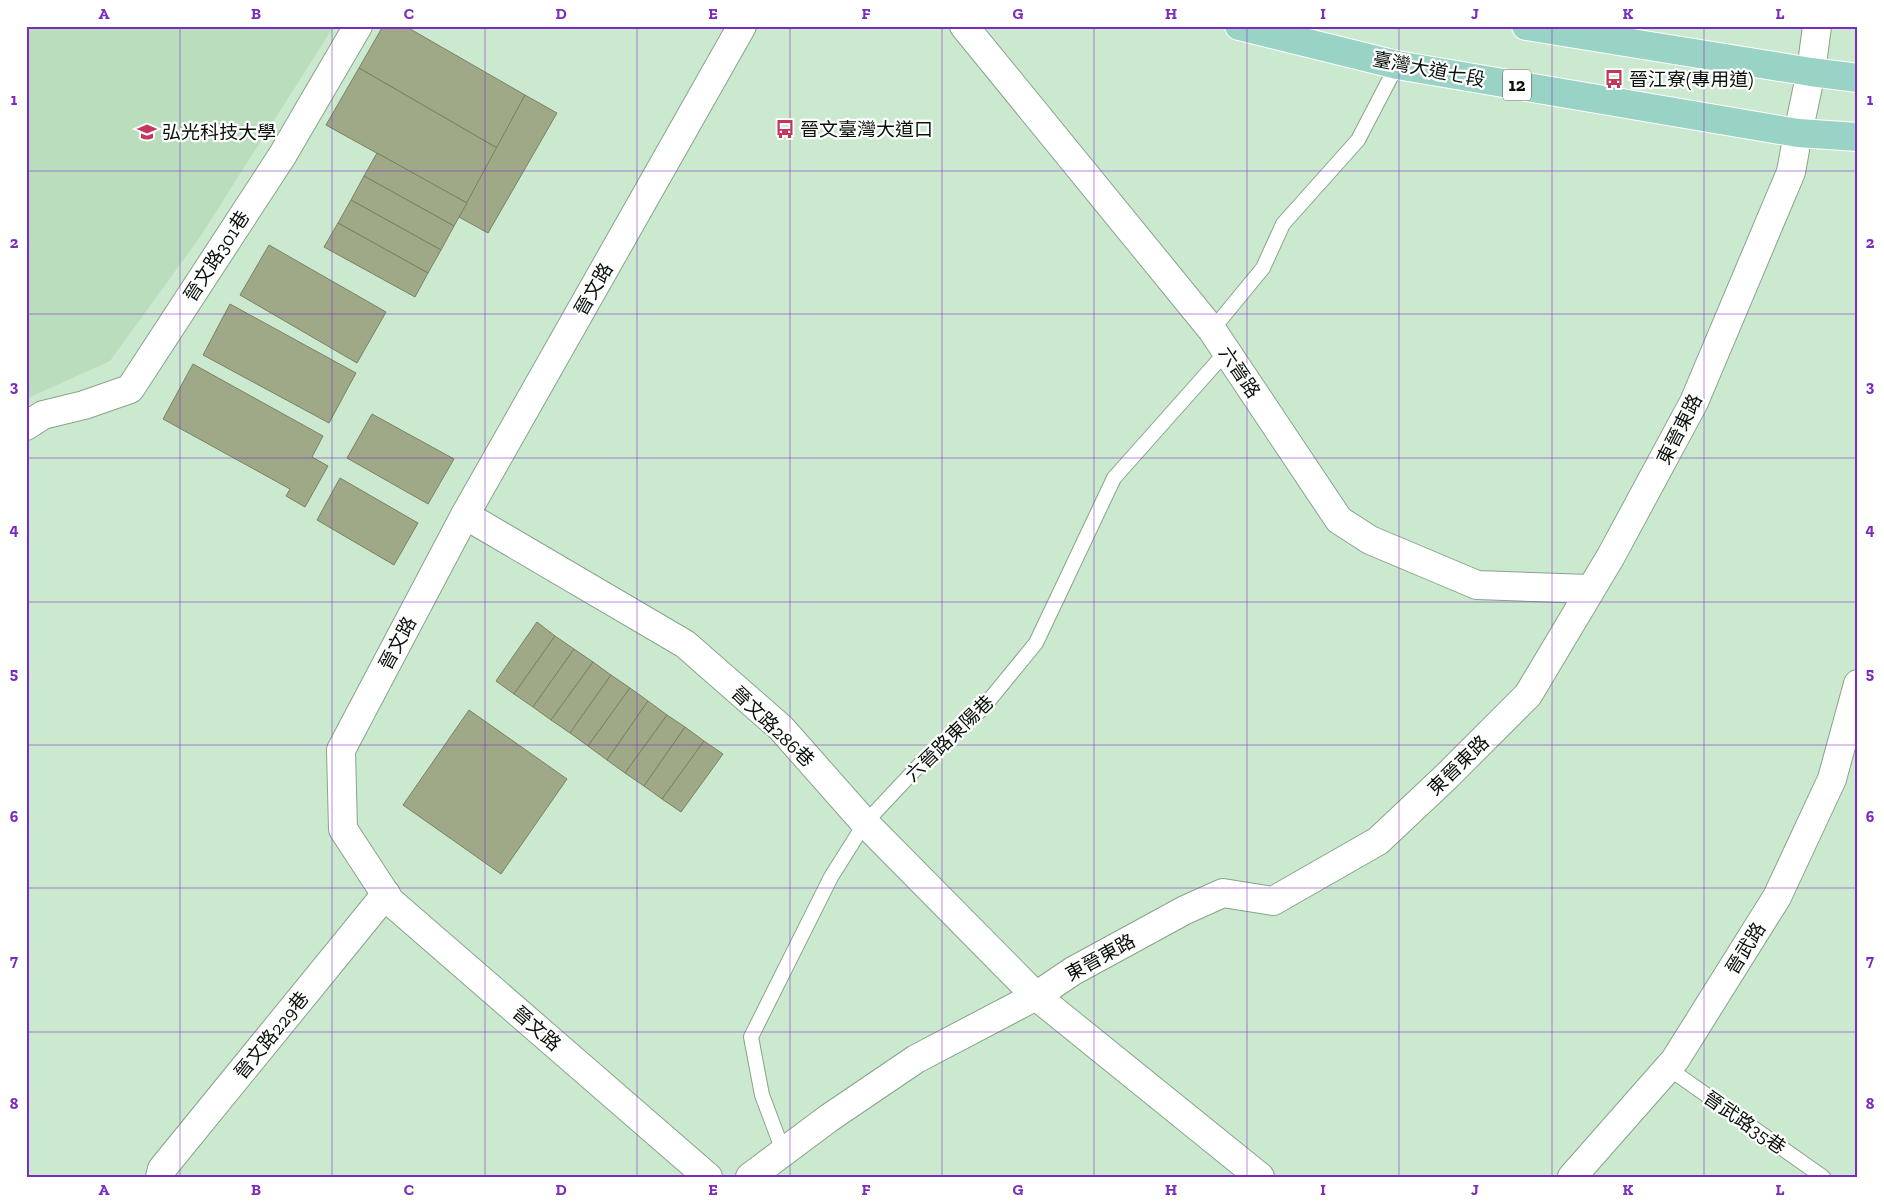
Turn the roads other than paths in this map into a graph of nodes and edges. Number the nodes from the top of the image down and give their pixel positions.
1 (358, 26) edge
2 (742, 26) edge
3 (964, 26) edge
4 (1239, 26) edge
5 (1526, 26) edge
6 (1817, 26) edge
7 (1397, 65) junction
8 (1811, 72) junction
9 (1858, 78) edge
10 (1798, 133) junction
11 (1858, 137) edge
12 (1219, 341) junction
13 (26, 426) edge
14 (465, 515) junction
15 (1590, 589) junction
16 (1858, 684) edge
17 (865, 823) junction
18 (386, 894) junction
19 (1036, 996) junction
20 (1668, 1068) junction
21 (783, 1151) junction
22 (160, 1177) edge
23 (708, 1177) edge
24 (750, 1177) edge
25 (1260, 1177) edge
26 (1572, 1177) edge
27 (1823, 1177) edge

1 - 13 street, 晉文路301巷
2 - 14 street, 晉文路
3 - 12 street, 六晉路
4 - 7 main road, 臺灣大道七段 / 12
5 - 8 main road
6 - 8 street, 東晉東路
7 - 10 main road, 臺灣大道七段 / 12
7 - 12 lane, 六晉路東陽巷
8 - 9 main road
8 - 10 street, 東晉東路
10 - 11 main road, 臺灣大道七段 / 12
10 - 15 street, 東晉東路
12 - 15 street, 六晉路
12 - 17 lane, 六晉路東陽巷
14 - 17 street, 晉文路286巷
14 - 18 street, 晉文路
15 - 19 street, 東晉東路
16 - 20 street, 晉武路
17 - 19 street, 晉文路286巷
17 - 21 lane, 六晉路東陽巷
18 - 22 street, 晉文路229巷
18 - 23 street, 晉文路
19 - 21 street, 東晉東路
19 - 25 street, 晉文路286巷
20 - 26 street, 晉武路
20 - 27 lane, 晉武路35巷
21 - 24 street, 東晉東路

